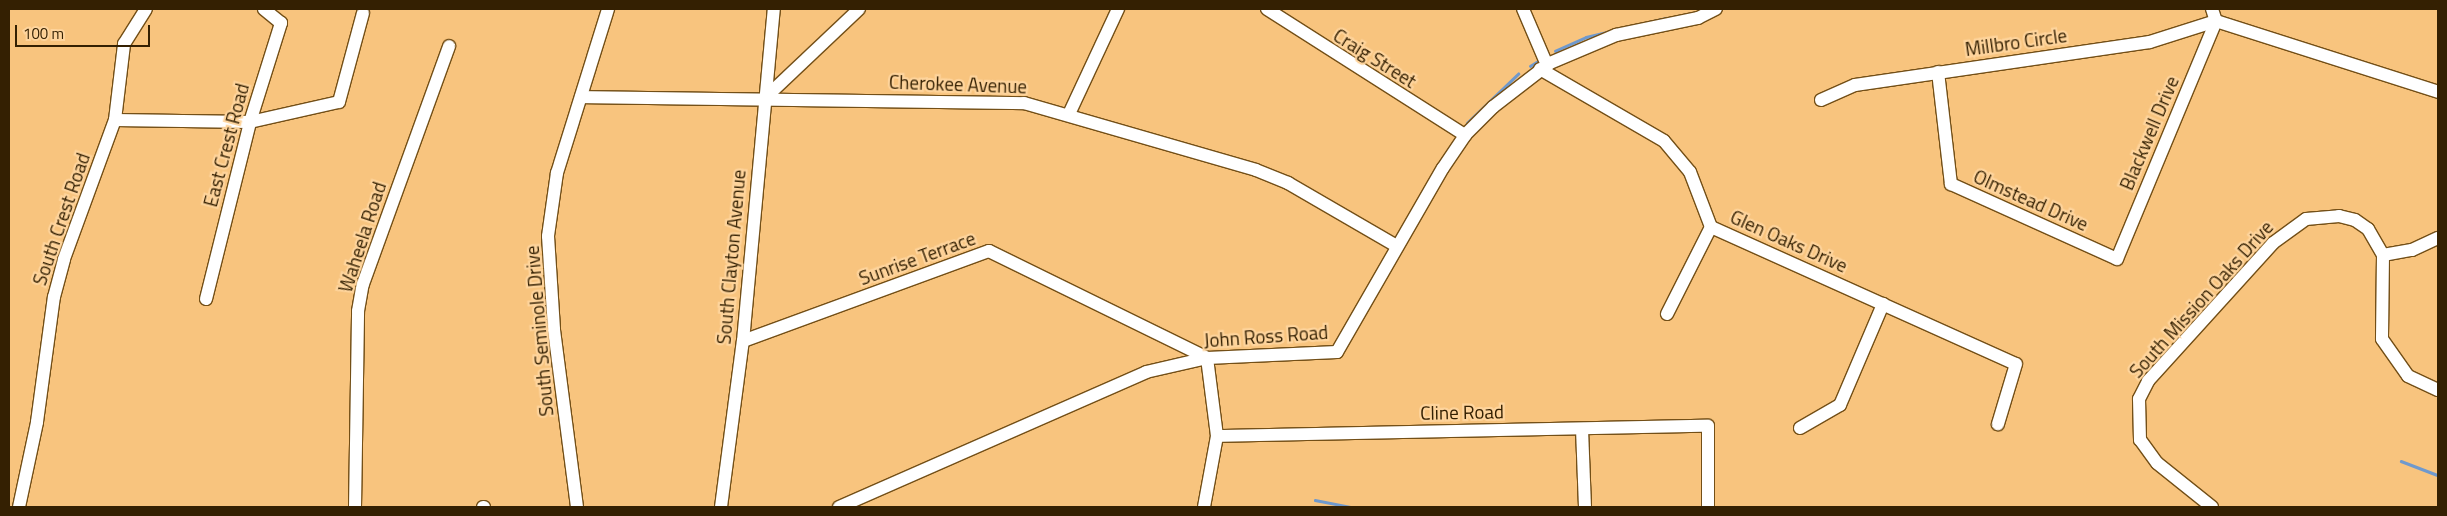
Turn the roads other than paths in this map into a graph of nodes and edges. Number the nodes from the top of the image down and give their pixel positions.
1 (146, 9) edge
2 (264, 9) edge
3 (608, 9) edge
4 (774, 9) edge
5 (859, 9) edge
6 (1118, 9) edge
7 (1267, 9) edge
8 (1523, 9) edge
9 (1716, 9) edge
10 (363, 13) dead end
11 (1698, 13) edge
12 (2214, 15) edge
13 (449, 46) dead end
14 (1544, 67) junction
15 (1938, 72) junction
16 (2438, 92) edge
17 (581, 97) junction
18 (765, 98) junction
19 (1821, 100) dead end
20 (1069, 114) junction
21 (115, 120) junction
22 (250, 122) junction
23 (1465, 135) junction
24 (1710, 227) junction
25 (2438, 238) edge
26 (1396, 245) junction
27 (2383, 255) junction
28 (2117, 259) joint
29 (206, 299) dead end
30 (1883, 304) junction
31 (1667, 314) dead end
32 (743, 341) junction
33 (1207, 358) junction
34 (2438, 390) edge
35 (1998, 424) dead end
36 (1800, 428) dead end
37 (1582, 429) junction
38 (1217, 436) junction
39 (19, 507) edge
40 (355, 507) edge
41 (577, 507) edge
42 (721, 507) edge
43 (839, 507) edge
44 (1204, 507) edge
45 (1585, 507) edge
46 (1708, 507) edge
47 (2212, 507) edge

1 - 21 street, South Crest Road
2 - 22 street, East Crest Road
3 - 17 street, South Seminole Drive
4 - 18 street, South Clayton Avenue
5 - 18 street
6 - 20 street
7 - 23 street, Craig Street
8 - 14 street
9 - 11 street, John Ross Road
10 - 22 street
11 - 14 street, John Ross Road
12 - 15 street, Millbro Circle
12 - 16 street
12 - 28 street, Blackwell Drive
13 - 40 street, Waheela Road
14 - 23 street, John Ross Road
14 - 24 street, Glen Oaks Drive
15 - 19 street, Millbro Circle
15 - 28 street, Olmstead Drive
17 - 18 street, Cherokee Avenue
17 - 41 street, South Seminole Drive
18 - 20 street, Cherokee Avenue
18 - 32 street, South Clayton Avenue
20 - 26 street, Cherokee Avenue
21 - 22 street
21 - 39 street, South Crest Road
22 - 29 street, East Crest Road
23 - 26 street, John Ross Road
24 - 30 street, Glen Oaks Drive
24 - 31 street
25 - 27 street
26 - 33 street, John Ross Road
27 - 34 street
27 - 47 street, South Mission Oaks Drive
30 - 35 street, Glen Oaks Drive
30 - 36 street
32 - 33 street, Sunrise Terrace
32 - 42 street, South Clayton Avenue
33 - 38 street
33 - 43 street, John Ross Road
37 - 38 street, Cline Road
37 - 45 street
37 - 46 street, Cline Road
38 - 44 street

